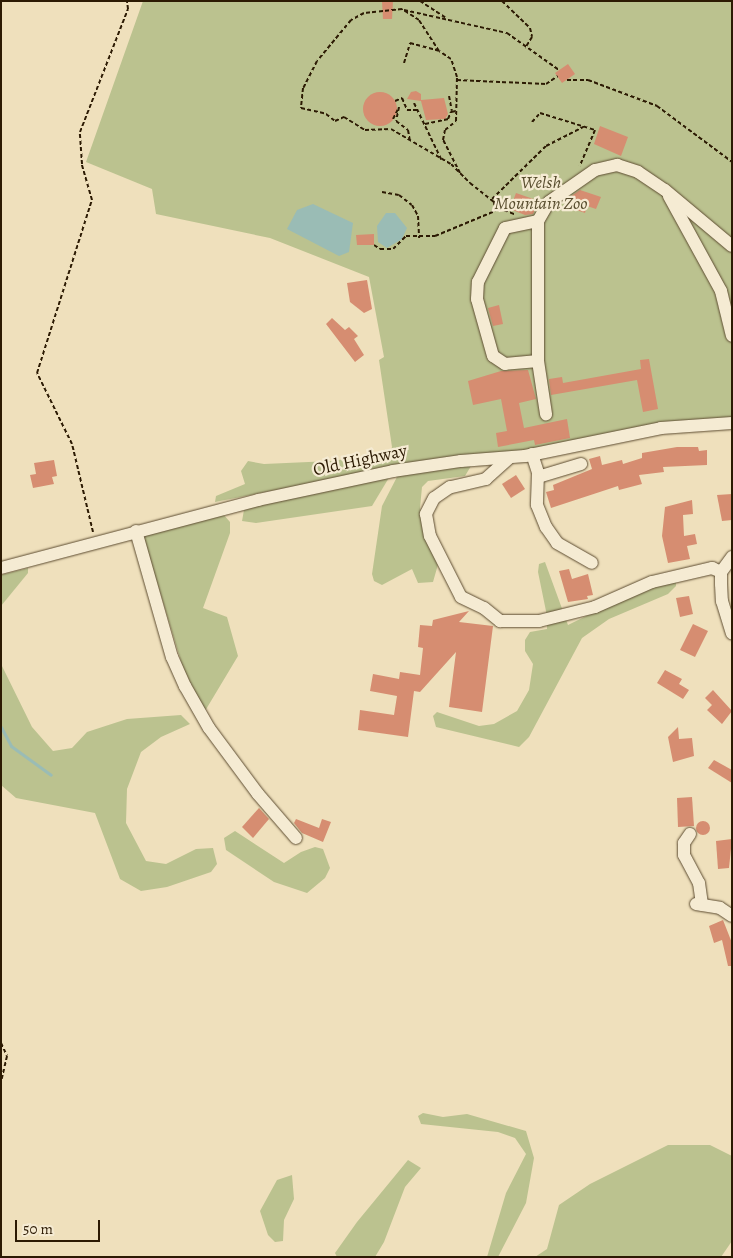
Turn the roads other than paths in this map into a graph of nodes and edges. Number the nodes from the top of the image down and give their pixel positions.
1 (665, 190) junction
2 (536, 221) junction
3 (732, 246) edge
4 (732, 336) edge
5 (538, 361) junction
6 (546, 414) dead end
7 (732, 423) edge
8 (532, 454) junction
9 (508, 459) junction
10 (581, 464) dead end
11 (538, 477) junction
12 (136, 531) junction
13 (732, 557) edge
14 (592, 563) dead end
15 (1, 568) edge
16 (721, 572) junction
17 (732, 633) edge
18 (690, 834) dead end
19 (296, 838) dead end
20 (732, 916) edge

1 - 2 street
1 - 3 street
1 - 4 street
2 - 5 street
2 - 5 street
5 - 6 street
7 - 8 street, Old Highway
8 - 9 street, Old Highway
8 - 11 street
9 - 12 street, Old Highway
9 - 16 street
10 - 11 street
11 - 14 street
12 - 15 street, Old Highway
12 - 19 street
13 - 16 street
16 - 17 street
18 - 20 street

